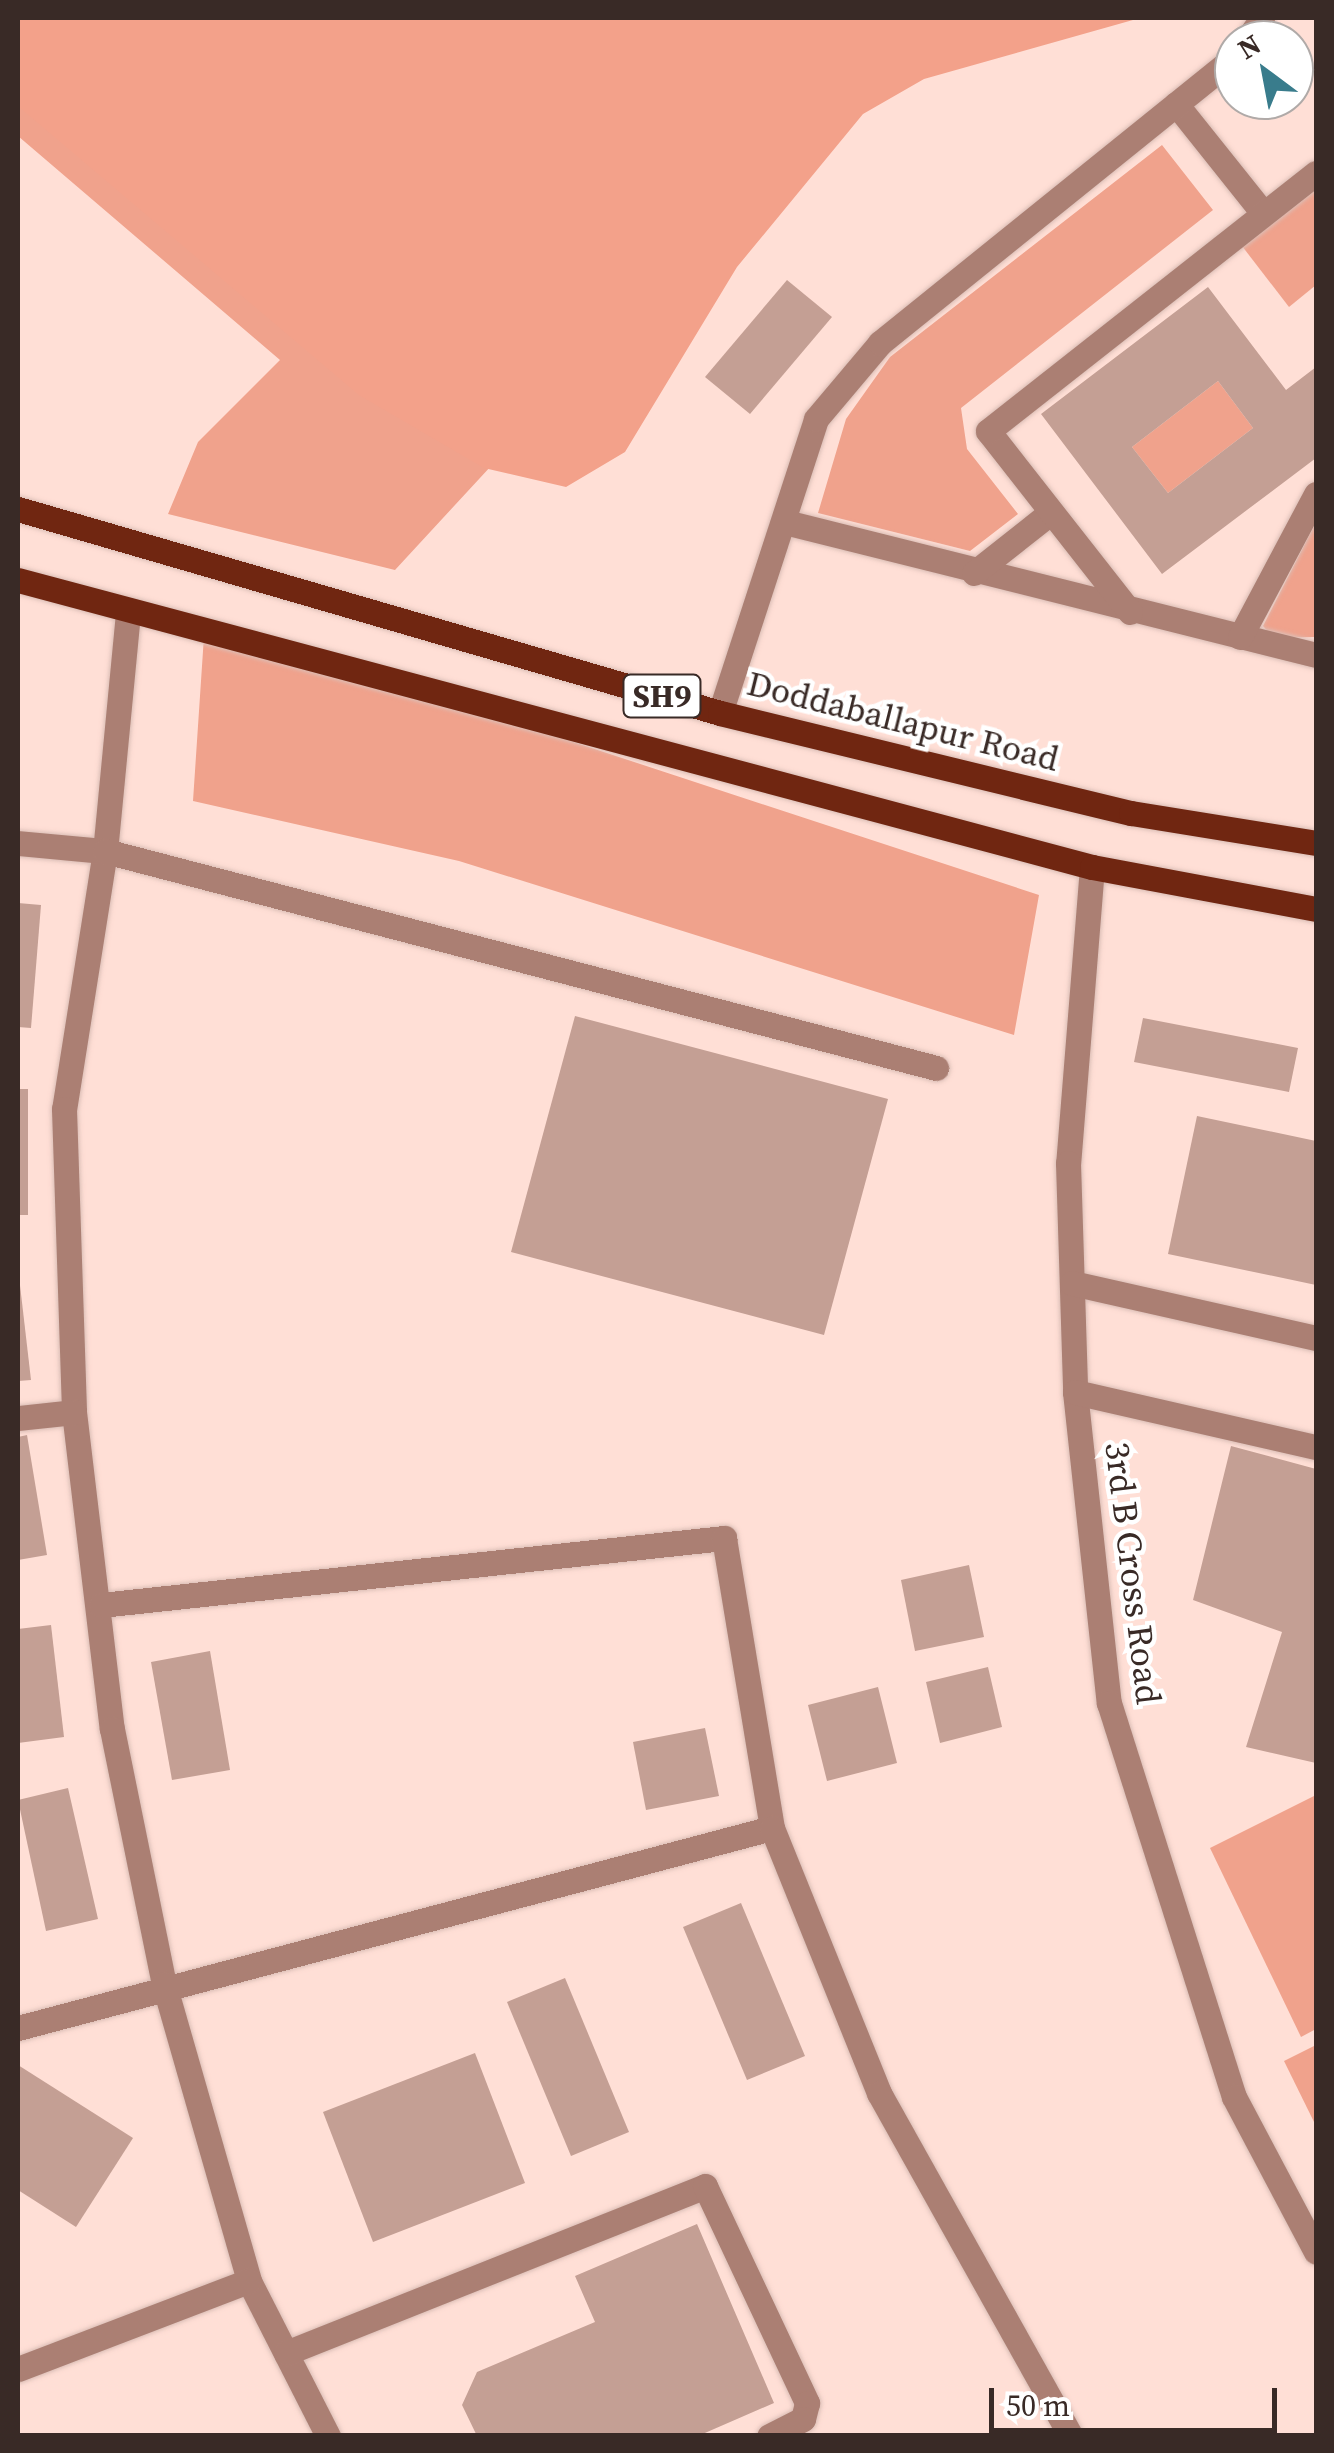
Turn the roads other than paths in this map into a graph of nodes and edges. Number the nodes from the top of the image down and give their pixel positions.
1 (1214, 73) edge
2 (1176, 104) junction
3 (1316, 173) edge
4 (1263, 214) junction
5 (1316, 494) edge
6 (18, 508) edge
7 (1050, 513) junction
8 (785, 522) junction
9 (974, 573) junction
10 (18, 580) edge
11 (1130, 612) junction
12 (128, 613) junction
13 (1240, 637) junction
14 (1316, 655) edge
15 (720, 713) junction
16 (18, 843) edge
17 (1316, 843) edge
18 (106, 851) junction
19 (1092, 867) junction
20 (1316, 910) edge
21 (936, 1068) dead end
22 (1072, 1283) junction
23 (1316, 1338) edge
24 (1075, 1392) junction
25 (74, 1412) junction
26 (18, 1418) edge
27 (1316, 1447) edge
28 (101, 1605) junction
29 (772, 1828) junction
30 (164, 1984) junction
31 (18, 2028) edge
32 (1316, 2252) edge
33 (249, 2280) junction
34 (286, 2353) junction
35 (18, 2369) edge
36 (328, 2436) edge
37 (769, 2436) edge
38 (1071, 2436) edge

1 - 2 street
2 - 4 street
2 - 8 street
3 - 4 street
4 - 7 street
5 - 13 street
6 - 15 main road, Doddaballapur Road / SH9
7 - 9 street
7 - 11 street
8 - 9 street
8 - 15 street
9 - 11 street
10 - 12 main road, SH9
11 - 13 street
12 - 18 street
12 - 19 main road, SH9
13 - 14 street
15 - 17 main road, Doddaballapur Road / SH9
16 - 18 street
18 - 21 street
18 - 25 street
19 - 20 main road, SH9
19 - 22 street, 3rd B Cross Road
22 - 23 street
22 - 24 street, 3rd B Cross Road
24 - 27 street
24 - 32 street, 3rd B Cross Road
25 - 26 street
25 - 28 street
28 - 29 street
28 - 30 street
29 - 30 street
29 - 38 street
30 - 31 street
30 - 33 street
33 - 34 street
33 - 35 street
34 - 36 street
34 - 37 street

